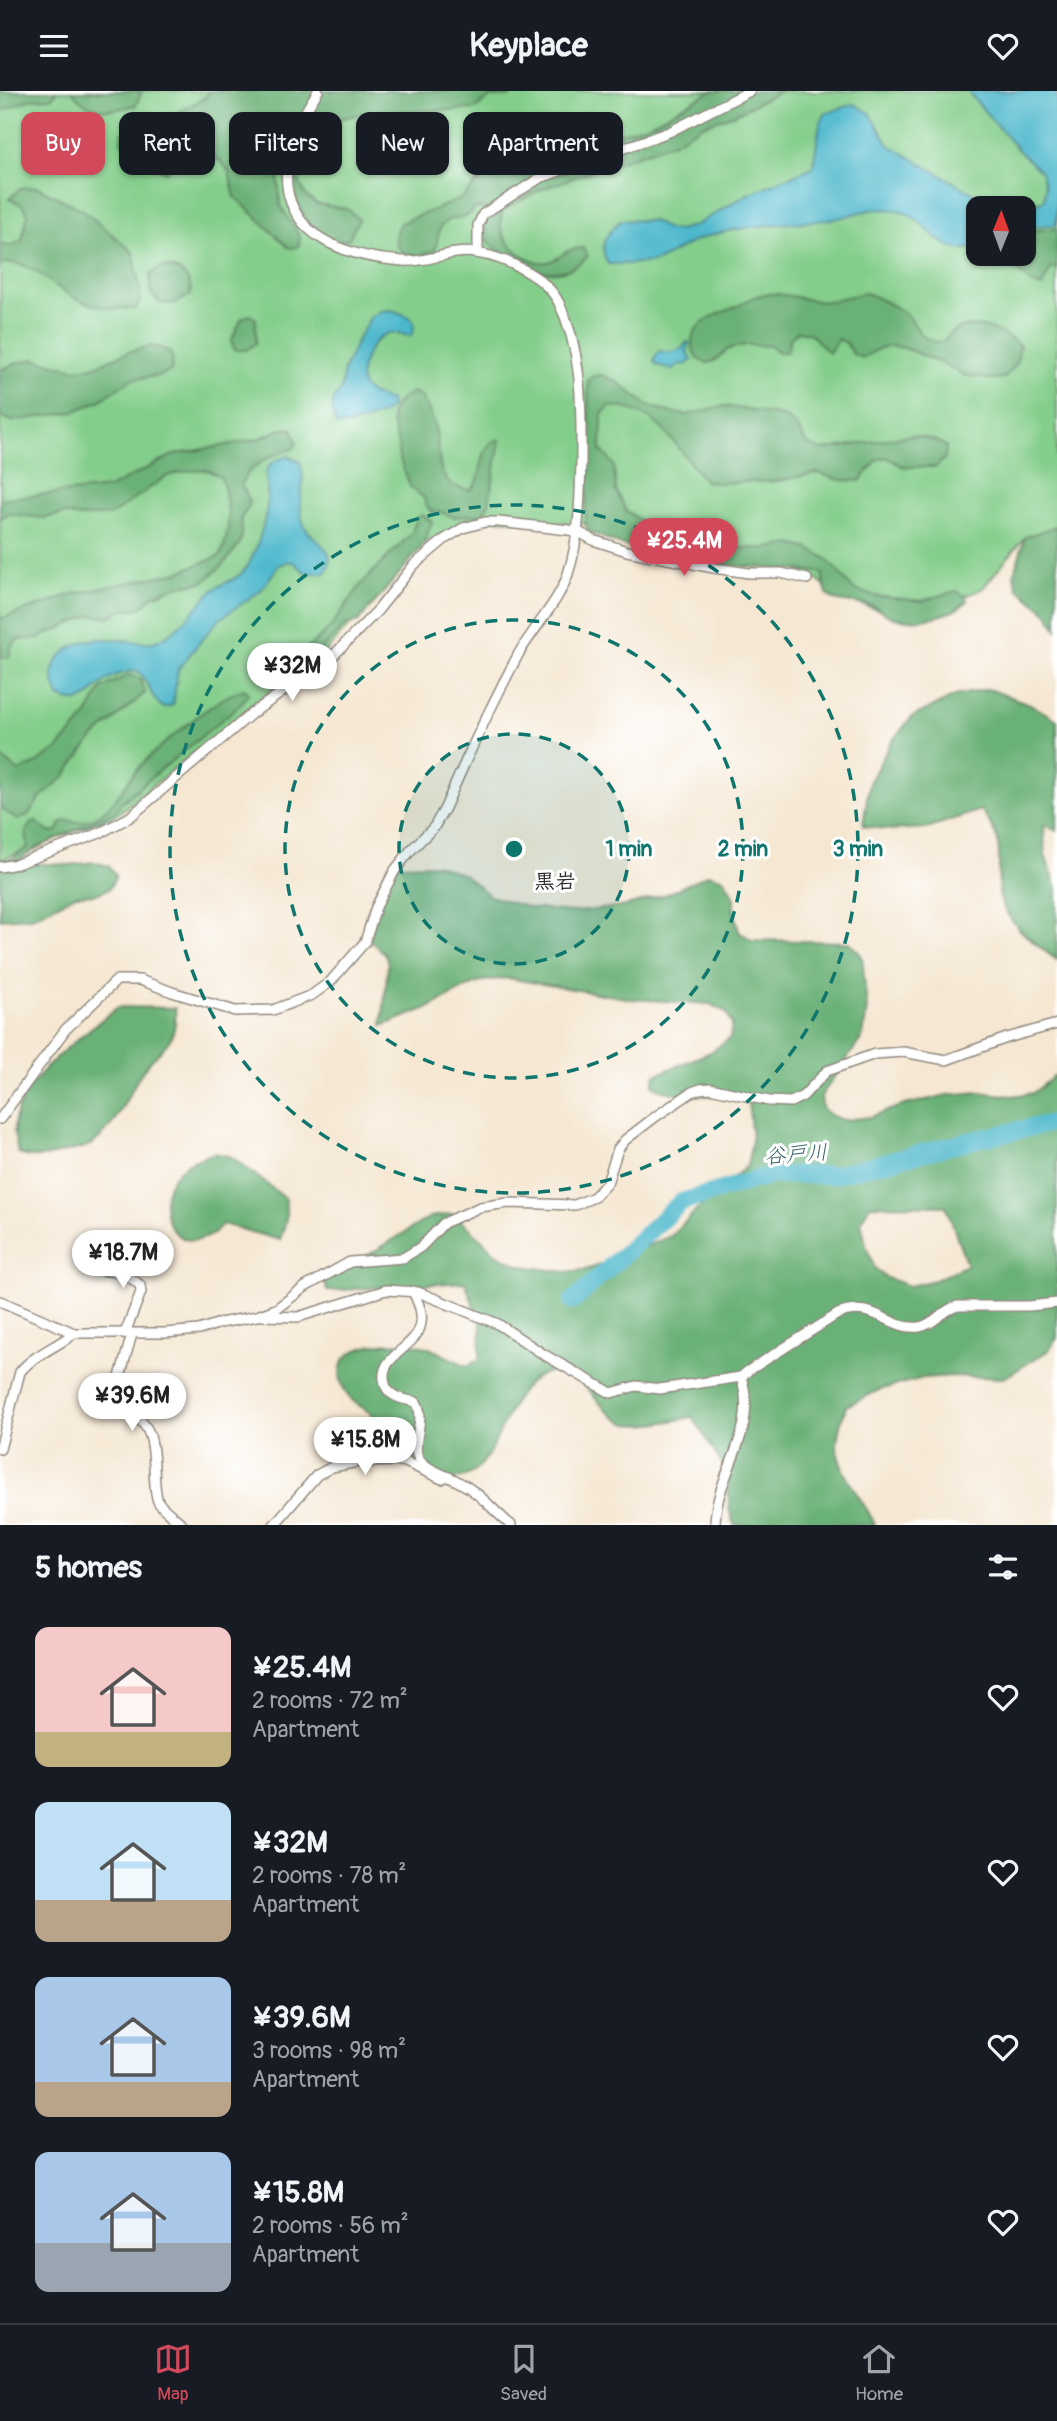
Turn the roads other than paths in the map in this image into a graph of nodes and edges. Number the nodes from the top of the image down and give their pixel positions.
1 (317, 91) edge
2 (750, 91) edge
3 (478, 253) junction
4 (577, 531) junction
5 (807, 579) dead end
6 (0, 866) edge
7 (1057, 1024) edge
8 (0, 1119) edge
9 (85, 1268) dead end
10 (414, 1291) junction
11 (0, 1301) edge
12 (1057, 1303) edge
13 (257, 1316) junction
14 (74, 1333) junction
15 (128, 1333) junction
16 (741, 1377) junction
17 (0, 1450) edge
18 (450, 1477) junction
19 (183, 1525) edge
20 (274, 1525) edge
21 (511, 1525) edge
22 (715, 1525) edge

1 - 3 street
2 - 3 street
3 - 4 street
4 - 5 street
4 - 6 street
4 - 8 street
7 - 13 street
9 - 15 street
10 - 13 street
10 - 16 street
10 - 18 street
11 - 14 street
12 - 16 street
13 - 15 street
14 - 15 street
14 - 17 street
15 - 19 street
16 - 22 street
18 - 20 street
18 - 21 street

